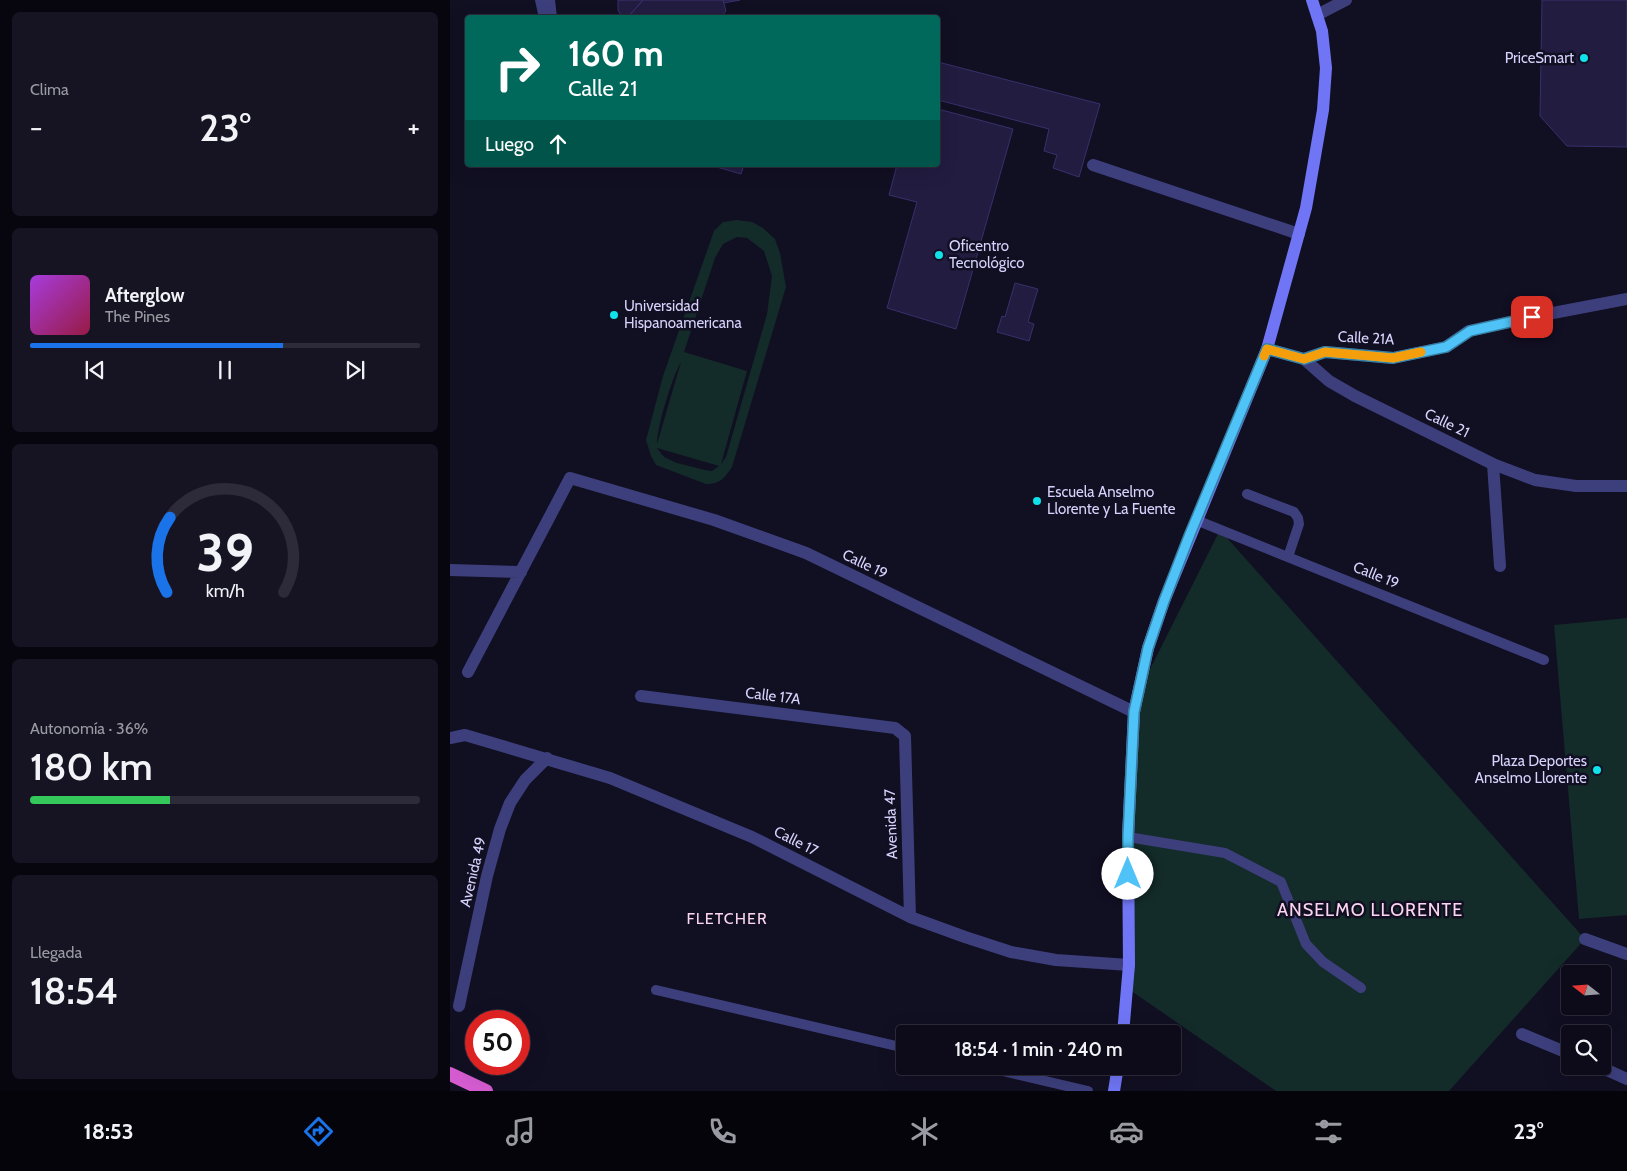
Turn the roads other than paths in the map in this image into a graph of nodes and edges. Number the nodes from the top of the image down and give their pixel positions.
1 (540, 0) edge
2 (550, 0) edge
3 (1312, 0) edge
4 (1346, 0) edge
5 (543, 15) edge
6 (552, 15) edge
7 (1317, 15) junction
8 (1093, 165) dead end
9 (1299, 234) junction
10 (1627, 299) edge
11 (1267, 349) junction
12 (1304, 359) junction
13 (1493, 464) junction
14 (1627, 486) edge
15 (1247, 494) dead end
16 (1196, 520) junction
17 (1288, 557) junction
18 (1500, 566) dead end
19 (450, 570) edge
20 (521, 572) junction
21 (1544, 660) dead end
22 (468, 672) dead end
23 (642, 696) dead end
24 (1134, 712) junction
25 (900, 731) joint
26 (450, 738) edge
27 (547, 758) junction
28 (1128, 837) junction
29 (910, 917) junction
30 (1586, 939) dead end
31 (1627, 954) edge
32 (1129, 965) junction
33 (1361, 988) dead end
34 (656, 990) dead end
35 (458, 1006) dead end
36 (1124, 1025) edge
37 (1522, 1034) dead end
38 (896, 1046) edge
39 (1561, 1050) edge
40 (1611, 1072) edge
41 (450, 1074) edge
42 (1020, 1075) edge
43 (1117, 1075) edge
44 (1627, 1079) edge
45 (486, 1091) edge
46 (1088, 1091) edge
47 (1114, 1091) edge

1 - 5 lane
2 - 6 lane
3 - 7 main road
4 - 7 street
7 - 9 main road
8 - 9 street
9 - 11 main road
10 - 12 street, Calle 21A
11 - 12 street, Calle 21
11 - 16 main road
12 - 13 street, Calle 21
13 - 14 street, Calle 21
13 - 18 street
15 - 17 lane
16 - 17 lane, Calle 19
16 - 24 main road
17 - 21 lane, Calle 19
19 - 20 street
20 - 22 street
20 - 24 street, Calle 19
23 - 25 street, Calle 17A
24 - 28 main road
25 - 29 street, Avenida 47
26 - 27 street, Calle 17
27 - 29 street, Calle 17
27 - 35 street, Avenida 49
28 - 32 main road
28 - 33 lane
29 - 32 street, Calle 17
30 - 31 street
32 - 36 main road
34 - 38 lane
37 - 39 street
40 - 44 street
41 - 45 highway
42 - 46 lane
43 - 47 main road

